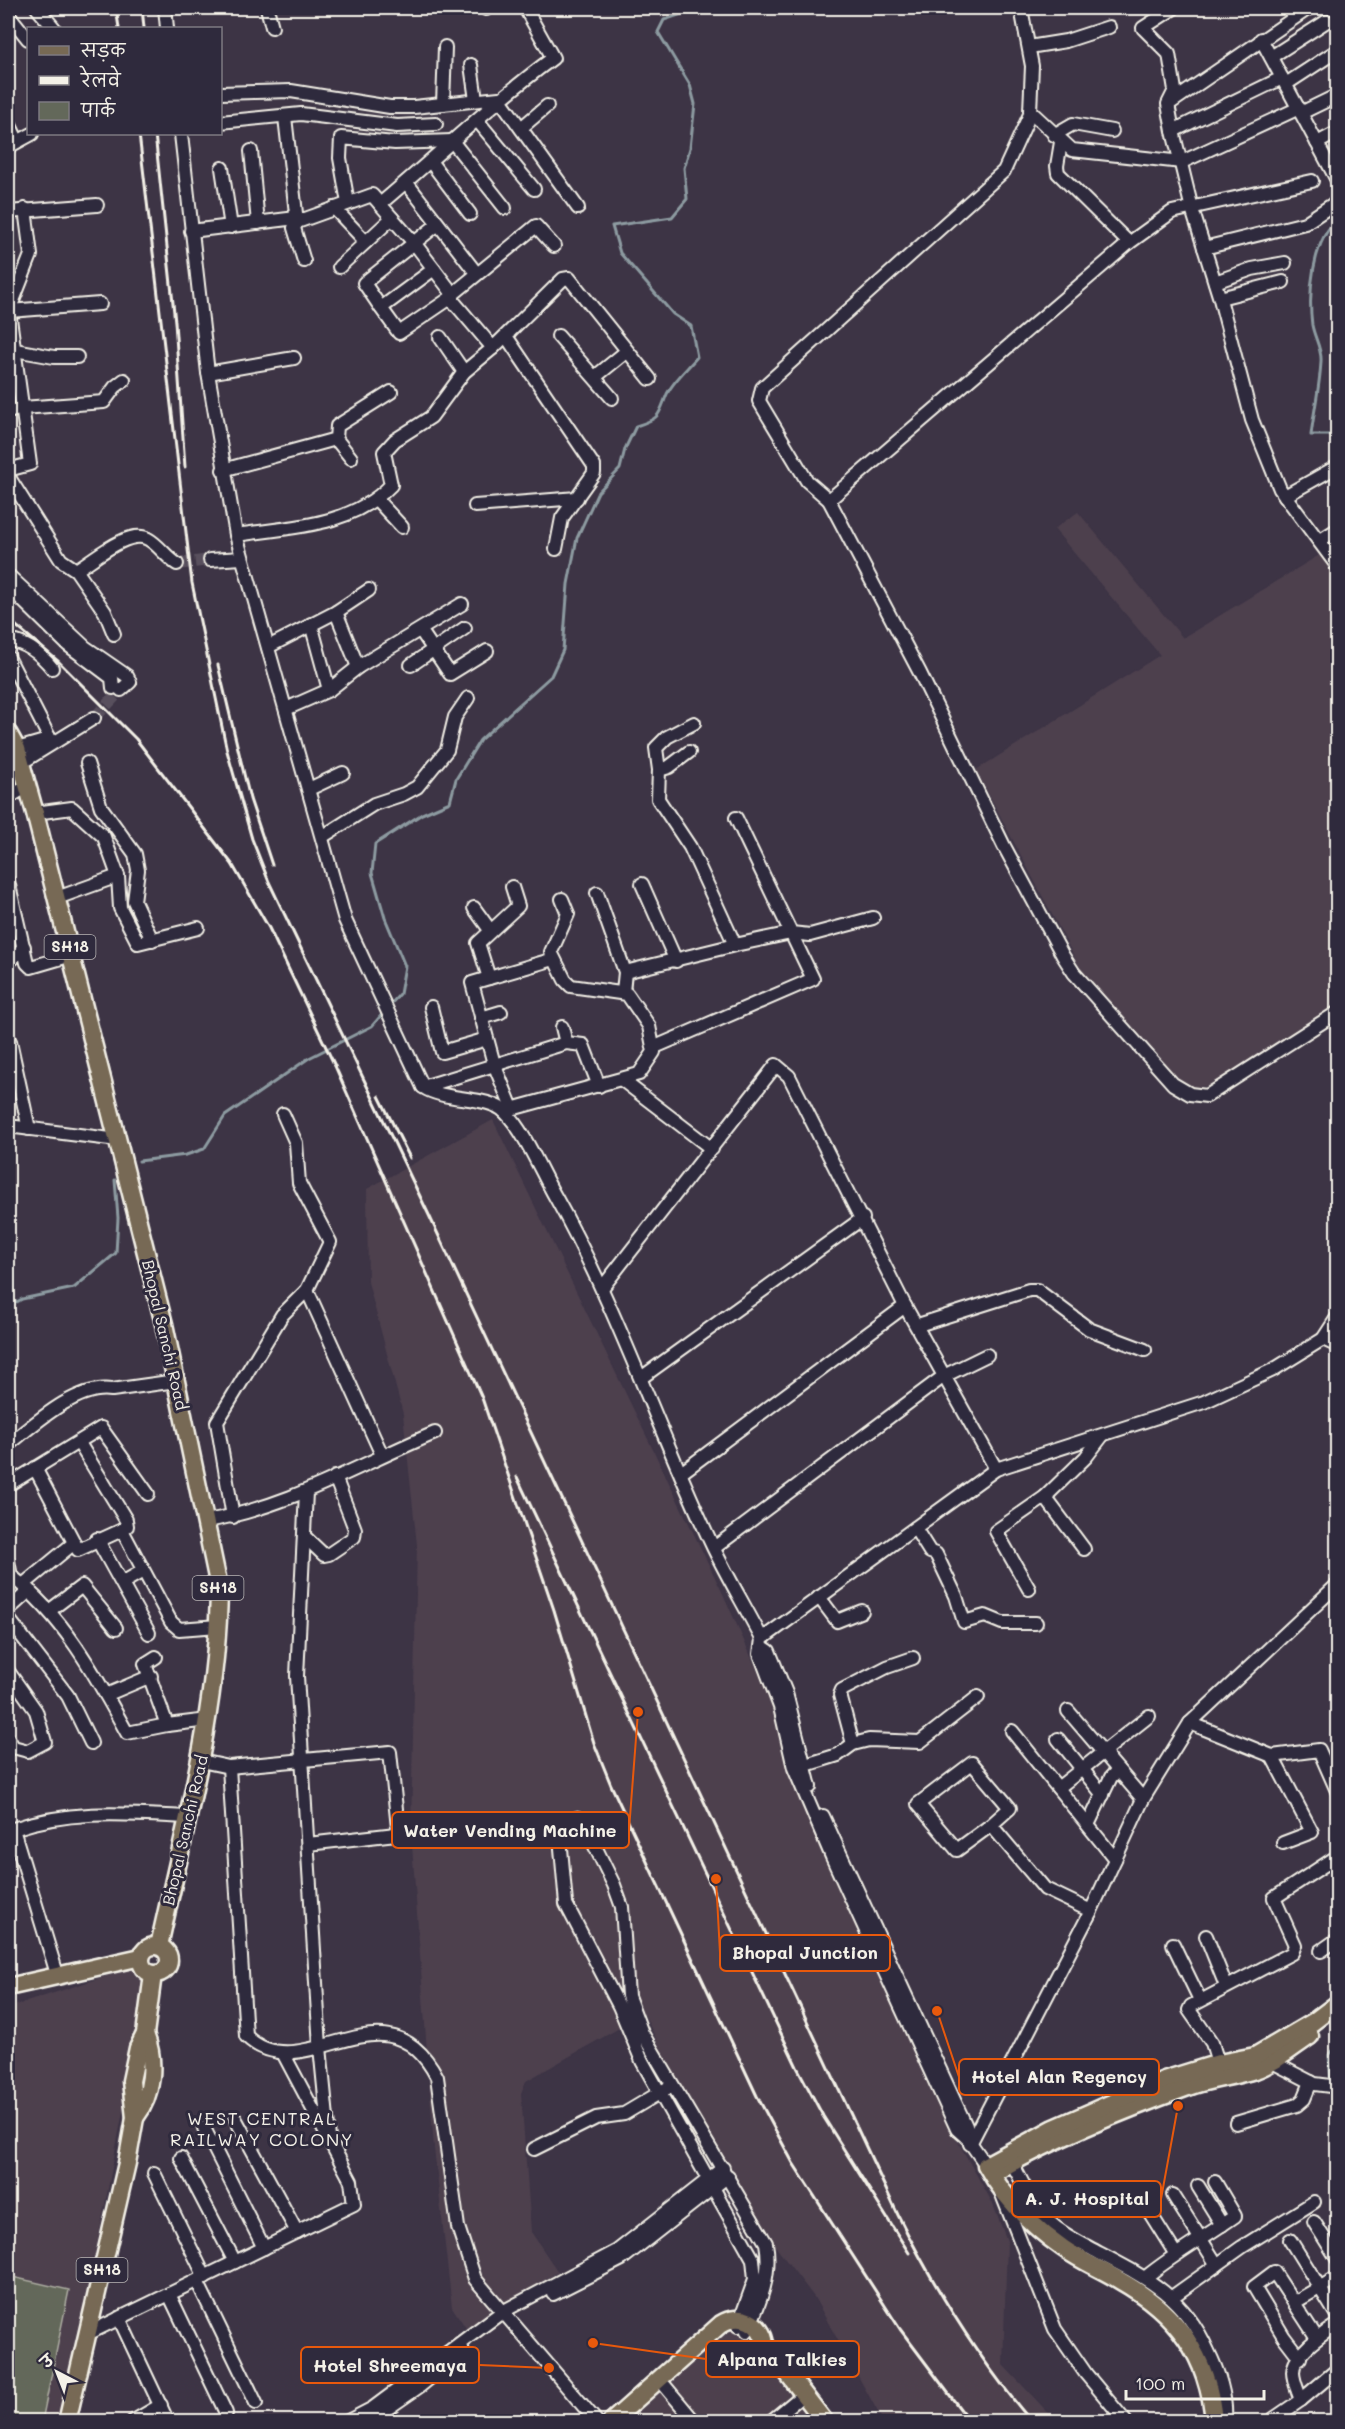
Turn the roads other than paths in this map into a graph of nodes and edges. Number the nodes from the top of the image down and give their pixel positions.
1 (12, 8) edge
2 (37, 8) edge
3 (165, 8) edge
4 (267, 8) edge
5 (525, 8) edge
6 (1021, 8) edge
7 (1174, 8) edge
8 (1310, 8) edge
9 (8, 13) edge
10 (1327, 21) dead end
11 (53, 27) edge
12 (167, 27) edge
13 (272, 27) dead end
14 (1109, 27) dead end
15 (27, 38) edge
16 (1261, 39) junction
17 (445, 47) dead end
18 (1029, 47) junction
19 (1338, 50) edge
20 (1271, 57) junction
21 (471, 65) dead end
22 (1284, 81) junction
23 (222, 93) edge
24 (1338, 95) edge
25 (499, 98) junction
26 (476, 100) junction
27 (442, 104) junction
28 (1168, 104) junction
29 (547, 106) dead end
30 (1300, 111) junction
31 (1031, 112) junction
32 (285, 117) junction
33 (477, 120) junction
34 (8, 121) edge
35 (222, 122) edge
36 (436, 124) dead end
37 (521, 128) junction
38 (1112, 131) dead end
39 (1173, 131) junction
40 (1338, 132) edge
41 (30, 135) edge
42 (181, 135) edge
43 (1057, 139) junction
44 (452, 141) junction
45 (12, 143) edge
46 (1317, 143) junction
47 (251, 151) dead end
48 (430, 161) junction
49 (1182, 162) junction
50 (222, 168) dead end
51 (1336, 177) edge
52 (1312, 181) dead end
53 (406, 182) junction
54 (534, 189) dead end
55 (1338, 201) edge
56 (348, 203) junction
57 (380, 204) junction
58 (97, 205) dead end
59 (334, 208) junction
60 (506, 208) dead end
61 (578, 208) dead end
62 (25, 209) junction
63 (1192, 209) junction
64 (8, 212) edge
65 (470, 214) dead end
66 (392, 219) junction
67 (296, 220) junction
68 (258, 222) junction
69 (438, 224) junction
70 (231, 226) junction
71 (191, 231) junction
72 (366, 242) junction
73 (1129, 243) junction
74 (415, 244) junction
75 (554, 246) dead end
76 (1204, 248) junction
77 (304, 261) dead end
78 (1285, 263) dead end
79 (339, 267) dead end
80 (434, 269) junction
81 (477, 274) junction
82 (1215, 282) junction
83 (1283, 282) dead end
84 (452, 296) junction
85 (1220, 298) junction
86 (100, 304) dead end
87 (9, 308) edge
88 (381, 308) junction
89 (506, 336) junction
90 (558, 336) dead end
91 (440, 338) dead end
92 (493, 348) junction
93 (627, 351) junction
94 (77, 357) dead end
95 (13, 358) edge
96 (294, 358) dead end
97 (464, 372) junction
98 (208, 373) junction
99 (595, 377) junction
100 (650, 379) dead end
101 (124, 381) dead end
102 (391, 392) dead end
103 (612, 398) dead end
104 (22, 408) junction
105 (8, 412) edge
106 (336, 439) junction
107 (351, 458) dead end
108 (1338, 466) edge
109 (8, 470) edge
110 (223, 470) junction
111 (8, 476) edge
112 (1285, 496) junction
113 (577, 498) junction
114 (377, 500) junction
115 (829, 500) junction
116 (475, 506) dead end
117 (402, 527) dead end
118 (1338, 529) edge
119 (236, 535) junction
120 (1319, 541) junction
121 (556, 549) dead end
122 (242, 558) junction
123 (210, 560) tunnel mouth
124 (177, 564) dead end
125 (1338, 567) edge
126 (76, 570) junction
127 (8, 575) edge
128 (8, 585) edge
129 (369, 590) dead end
130 (462, 603) dead end
131 (336, 612) junction
132 (311, 624) junction
133 (465, 628) dead end
134 (421, 631) junction
135 (114, 634) dead end
136 (8, 640) edge
137 (268, 647) junction
138 (433, 650) junction
139 (487, 651) dead end
140 (8, 657) edge
141 (411, 665) dead end
142 (358, 667) junction
143 (52, 668) dead end
144 (329, 690) junction
145 (468, 698) dead end
146 (286, 709) junction
147 (694, 723) dead end
148 (8, 733) edge
149 (50, 740) junction
150 (689, 752) dead end
151 (19, 756) junction
152 (87, 763) dead end
153 (659, 770) junction
154 (343, 773) dead end
155 (26, 787) junction
156 (309, 789) junction
157 (8, 798) edge
158 (35, 813) junction
159 (736, 818) dead end
160 (322, 837) junction
161 (118, 876) junction
162 (8, 881) edge
163 (642, 884) dead end
164 (512, 887) dead end
165 (597, 893) dead end
166 (57, 898) junction
167 (562, 899) dead end
168 (474, 908) dead end
169 (873, 918) dead end
170 (198, 928) dead end
171 (490, 930) junction
172 (791, 933) junction
173 (152, 940) junction
174 (735, 945) junction
175 (24, 947) junction
176 (72, 956) junction
177 (554, 959) junction
178 (676, 961) junction
179 (8, 963) edge
180 (625, 972) junction
181 (489, 978) junction
182 (623, 992) junction
183 (431, 1007) dead end
184 (501, 1012) dead end
185 (1338, 1012) edge
186 (482, 1018) junction
187 (562, 1027) dead end
188 (487, 1039) junction
189 (10, 1041) dead end
190 (566, 1043) junction
191 (655, 1047) junction
192 (494, 1064) junction
193 (13, 1072) edge
194 (622, 1080) junction
195 (599, 1086) junction
196 (423, 1087) junction
197 (508, 1109) junction
198 (284, 1114) dead end
199 (8, 1126) edge
200 (28, 1129) junction
201 (118, 1140) junction
202 (712, 1149) junction
203 (863, 1218) junction
204 (602, 1288) junction
205 (307, 1290) junction
206 (905, 1306) junction
207 (1338, 1316) edge
208 (918, 1325) junction
209 (1323, 1339) junction
210 (1338, 1346) edge
211 (1145, 1350) dead end
212 (987, 1355) dead end
213 (944, 1376) junction
214 (641, 1378) junction
215 (176, 1381) junction
216 (435, 1433) dead end
217 (1102, 1436) junction
218 (79, 1443) junction
219 (8, 1445) edge
220 (382, 1455) junction
221 (35, 1468) junction
222 (996, 1469) junction
223 (681, 1473) junction
224 (335, 1478) junction
225 (8, 1485) edge
226 (306, 1492) junction
227 (148, 1494) dead end
228 (1045, 1497) junction
229 (233, 1517) junction
230 (206, 1521) junction
231 (915, 1528) junction
232 (122, 1530) junction
233 (304, 1536) junction
234 (98, 1539) junction
235 (74, 1543) junction
236 (714, 1548) junction
237 (1084, 1549) dead end
238 (8, 1561) edge
239 (143, 1571) junction
240 (9, 1577) edge
241 (122, 1583) junction
242 (1338, 1584) edge
243 (26, 1587) junction
244 (1029, 1590) dead end
245 (819, 1597) junction
246 (8, 1610) edge
247 (49, 1611) junction
248 (862, 1611) dead end
249 (8, 1618) edge
250 (1036, 1623) dead end
251 (218, 1626) junction
252 (116, 1628) dead end
253 (149, 1633) dead end
254 (763, 1643) junction
255 (156, 1657) dead end
256 (913, 1658) dead end
257 (8, 1671) edge
258 (151, 1676) junction
259 (106, 1695) junction
260 (978, 1697) dead end
261 (1068, 1711) dead end
262 (1149, 1716) dead end
263 (207, 1720) junction
264 (1190, 1724) junction
265 (167, 1725) junction
266 (1012, 1731) dead end
267 (8, 1738) edge
268 (1058, 1739) dead end
269 (91, 1743) dead end
270 (853, 1744) junction
271 (1102, 1752) junction
272 (1272, 1756) junction
273 (303, 1759) junction
274 (201, 1761) junction
275 (229, 1767) junction
276 (799, 1767) junction
277 (1082, 1768) junction
278 (1118, 1770) junction
279 (1058, 1788) junction
280 (1338, 1793) edge
281 (1103, 1795) junction
282 (1143, 1799) junction
283 (187, 1817) junction
284 (991, 1825) junction
285 (1088, 1825) junction
286 (10, 1830) edge
287 (1283, 1843) dead end
288 (308, 1844) junction
289 (1338, 1856) edge
290 (1115, 1859) junction
291 (1090, 1911) junction
292 (1206, 1936) dead end
293 (1338, 1939) edge
294 (1173, 1944) dead end
295 (159, 1946) junction
296 (1321, 1951) dead end
297 (141, 1957) junction
298 (57, 1974) junction
299 (153, 1974) junction
300 (1226, 1986) junction
301 (8, 1987) edge
302 (1200, 2000) junction
303 (1338, 2003) edge
304 (1338, 2017) edge
305 (633, 2025) junction
306 (320, 2047) junction
307 (283, 2053) junction
308 (1272, 2062) junction
309 (1221, 2070) junction
310 (1313, 2083) junction
311 (672, 2085) junction
312 (1338, 2087) edge
313 (660, 2092) junction
314 (234, 2118) dead end
315 (1236, 2124) dead end
316 (204, 2128) dead end
317 (1057, 2133) junction
318 (328, 2138) junction
319 (969, 2141) junction
320 (534, 2149) dead end
321 (181, 2158) dead end
322 (1012, 2163) junction
323 (725, 2172) junction
324 (154, 2173) dead end
325 (992, 2176) junction
326 (1215, 2182) dead end
327 (711, 2184) junction
328 (1198, 2186) dead end
329 (1173, 2195) dead end
330 (1314, 2202) dead end
331 (1145, 2205) dead end
332 (1314, 2222) dead end
333 (1222, 2225) junction
334 (297, 2232) junction
335 (1202, 2240) junction
336 (1290, 2240) dead end
337 (264, 2248) junction
338 (1175, 2253) junction
339 (1338, 2260) edge
340 (235, 2262) junction
341 (1218, 2265) junction
342 (1146, 2277) junction
343 (1338, 2277) edge
344 (201, 2279) junction
345 (1320, 2288) junction
346 (169, 2294) junction
347 (1172, 2297) junction
348 (1295, 2302) junction
349 (504, 2314) junction
350 (1338, 2317) edge
351 (119, 2318) junction
352 (744, 2324) junction
353 (1338, 2324) edge
354 (87, 2334) junction
355 (1317, 2338) junction
356 (1300, 2358) junction
357 (1338, 2369) edge
358 (665, 2386) junction
359 (805, 2393) junction
360 (1301, 2400) junction
361 (256, 2403) dead end
362 (160, 2405) junction
363 (226, 2413) dead end
364 (1283, 2418) edge
365 (67, 2421) edge
366 (132, 2421) edge
367 (168, 2421) edge
368 (346, 2421) edge
369 (368, 2421) edge
370 (597, 2421) edge
371 (611, 2421) edge
372 (626, 2421) edge
373 (695, 2421) edge
374 (770, 2421) edge
375 (825, 2421) edge
376 (1126, 2421) edge
377 (1214, 2421) edge
378 (1225, 2421) edge
379 (1269, 2421) edge

1 - 9 street
2 - 11 street
3 - 12 street
4 - 13 street
5 - 25 street
6 - 18 street
7 - 28 street
8 - 16 street
9 - 15 street
10 - 20 street
14 - 18 street
16 - 20 street
16 - 28 street
17 - 27 street
18 - 31 street
19 - 22 street
20 - 22 street
21 - 26 street
22 - 30 street
22 - 39 street
23 - 27 street
24 - 30 street
25 - 26 street
25 - 33 street
25 - 37 street
26 - 27 street
28 - 39 street
29 - 37 street
30 - 46 street
30 - 49 street
31 - 43 street
31 - 115 street
32 - 35 street
32 - 36 street
32 - 67 street
33 - 44 street
33 - 54 street
34 - 45 street
37 - 61 street
38 - 43 street
39 - 49 street
40 - 46 street
41 - 45 street
42 - 71 street
43 - 49 street
43 - 73 street
44 - 48 street
44 - 56 street
44 - 60 street
46 - 51 street
47 - 68 street
48 - 53 street
48 - 65 street
49 - 63 street
50 - 70 street
52 - 63 street
53 - 57 street
53 - 69 street
55 - 76 street
56 - 57 street
56 - 59 street
57 - 66 street
58 - 62 street
59 - 67 street
59 - 72 street
62 - 64 street
62 - 87 street
63 - 73 street
63 - 76 street
66 - 72 street
66 - 74 street
67 - 68 street
67 - 77 street
68 - 70 street
69 - 74 street
69 - 81 street
70 - 71 street
71 - 98 street
72 - 79 street
73 - 115 street
74 - 80 street
74 - 88 street
75 - 81 street
76 - 82 street
78 - 82 street
80 - 84 street
80 - 88 street
81 - 84 street
82 - 85 street
83 - 85 street
84 - 88 street
84 - 92 street
85 - 112 street
86 - 87 street
87 - 95 street
89 - 92 street
89 - 93 street
89 - 113 street
90 - 99 street
91 - 97 street
92 - 97 street
93 - 99 street
93 - 100 street
94 - 95 street
95 - 104 street
96 - 98 street
97 - 114 street
98 - 110 street
99 - 103 street
101 - 104 street
102 - 106 street
104 - 105 street
104 - 109 street
106 - 107 street
106 - 110 street
108 - 112 street
110 - 119 street
111 - 126 street
112 - 120 street
113 - 116 street
113 - 121 street
114 - 117 street
114 - 119 street
115 - 185 street
118 - 120 street
119 - 122 street
120 - 125 street
122 - 123 street
122 - 137 street
124 - 126 street
126 - 135 street
127 - 128 street
129 - 131 street
130 - 134 street
131 - 132 street
131 - 142 street
132 - 137 street
132 - 144 street
133 - 138 street
134 - 138 street
134 - 142 street
136 - 143 street
137 - 146 street
138 - 139 street
138 - 141 street
140 - 149 street
142 - 144 street
144 - 146 street
145 - 160 street
146 - 156 street
147 - 153 street
148 - 151 main road, Bhopal Sanchi Road / SH18
149 - 151 street
149 - 151 street
150 - 153 street
151 - 155 main road, Bhopal Sanchi Road / SH18
152 - 173 street
153 - 174 street
154 - 156 street
155 - 157 street
155 - 158 main road, Bhopal Sanchi Road / SH18
156 - 160 street
158 - 161 street
158 - 166 main road, Bhopal Sanchi Road / SH18
159 - 172 street
160 - 196 street
161 - 166 street
161 - 173 street
162 - 175 street
163 - 178 street
164 - 171 street
165 - 180 street
166 - 176 main road, Bhopal Sanchi Road / SH18
167 - 177 street
168 - 171 street
169 - 172 street
170 - 173 street
171 - 181 street
172 - 174 street
172 - 191 street
174 - 178 street
175 - 176 street
175 - 179 street
176 - 201 main road, Bhopal Sanchi Road / SH18
177 - 181 street
177 - 182 street
178 - 180 street
180 - 182 street
181 - 186 street
182 - 191 street
183 - 188 street
184 - 186 street
186 - 188 street
187 - 190 street
188 - 192 street
189 - 193 street
190 - 192 street
190 - 195 street
191 - 194 street
192 - 196 street
192 - 197 street
193 - 200 street
194 - 195 street
194 - 202 street
195 - 197 street
196 - 197 street
197 - 204 street
198 - 205 street
199 - 200 street
200 - 201 street
201 - 215 main road, Bhopal Sanchi Road / SH18
202 - 203 street
202 - 204 street
203 - 206 street
203 - 214 street
204 - 214 street
205 - 220 street
205 - 229 street
206 - 208 street
206 - 223 street
207 - 209 street
208 - 211 street
208 - 213 street
209 - 210 street
209 - 217 street
212 - 213 street
213 - 222 street
213 - 236 street
214 - 223 street
215 - 219 street
215 - 230 main road, Bhopal Sanchi Road / SH18
216 - 220 street
217 - 222 street
217 - 228 street
218 - 221 street
218 - 227 street
218 - 232 street
220 - 224 street
221 - 225 street
221 - 235 street
222 - 231 street
223 - 236 street
224 - 226 street
224 - 233 street
226 - 229 street
226 - 233 street
228 - 237 street
228 - 244 street
229 - 230 street
230 - 251 main road, Bhopal Sanchi Road / SH18
231 - 245 street
231 - 250 street
232 - 234 street
232 - 239 street
233 - 273 street
234 - 235 street
234 - 241 street
235 - 243 street
236 - 254 street
238 - 240 street
239 - 241 street
239 - 251 street
240 - 243 street
241 - 253 street
242 - 264 street
243 - 246 street
243 - 247 street
245 - 248 street
245 - 254 street
247 - 252 street
247 - 259 street
249 - 269 street
251 - 263 main road, Bhopal Sanchi Road / SH18
254 - 276 street
255 - 258 street
256 - 270 street
257 - 267 street
258 - 259 street
258 - 265 street
259 - 265 street
260 - 270 street
261 - 271 street
262 - 271 street
263 - 265 street
263 - 274 main road, Bhopal Sanchi Road / SH18
264 - 272 street
264 - 282 street
266 - 279 street
268 - 277 street
270 - 276 street
271 - 277 street
271 - 278 street
272 - 280 street
272 - 287 street
273 - 275 street
273 - 288 street
273 - 288 street
274 - 275 street
274 - 283 main road, Bhopal Sanchi Road / SH18
275 - 307 street
276 - 319 street
277 - 279 street
277 - 281 street
278 - 281 street
278 - 282 street
279 - 285 street
281 - 285 street
282 - 290 street
283 - 286 street
283 - 295 main road, Bhopal Sanchi Road / SH18
284 - 284 street
284 - 291 street
285 - 290 street
286 - 298 street
288 - 306 street
289 - 300 street
290 - 291 street
291 - 319 street
292 - 300 street
293 - 296 street
294 - 302 street
295 - 297 main road
295 - 299 main road
297 - 298 main road
297 - 299 main road
298 - 301 main road
299 - 354 main road, SH18
300 - 302 street
302 - 309 street
303 - 309 main road
304 - 308 main road
305 - 305 street
305 - 311 street
305 - 313 street
306 - 307 street
306 - 318 street
306 - 349 street
307 - 318 street
308 - 309 main road
308 - 310 street
309 - 317 main road
310 - 312 street
310 - 315 street
311 - 313 street
311 - 323 street
313 - 320 street
313 - 327 street
314 - 334 street
316 - 337 street
317 - 322 main road
317 - 325 main road
318 - 334 street
319 - 325 street
321 - 340 street
322 - 325 main road
322 - 342 street
323 - 327 street
323 - 352 street
324 - 344 street
325 - 376 street
325 - 377 main road
326 - 333 street
327 - 349 street
327 - 352 street
328 - 333 street
329 - 335 street
330 - 341 street
331 - 338 street
332 - 339 street
333 - 335 street
334 - 337 street
335 - 338 street
335 - 341 street
336 - 345 street
337 - 340 street
338 - 342 street
340 - 344 street
341 - 347 street
342 - 347 street
343 - 345 street
344 - 346 street
344 - 361 street
345 - 348 street
345 - 350 street
346 - 351 street
346 - 363 street
347 - 378 street
348 - 355 street
348 - 356 street
349 - 368 street
349 - 369 street
349 - 370 street
351 - 354 street
351 - 362 street
352 - 358 main road
352 - 359 main road
352 - 371 main road
353 - 355 street
354 - 365 main road, SH18
355 - 356 street
356 - 360 street
357 - 360 street
358 - 372 main road
358 - 373 street
359 - 374 street
359 - 375 main road
360 - 364 street
362 - 366 street
362 - 367 street
364 - 379 street

